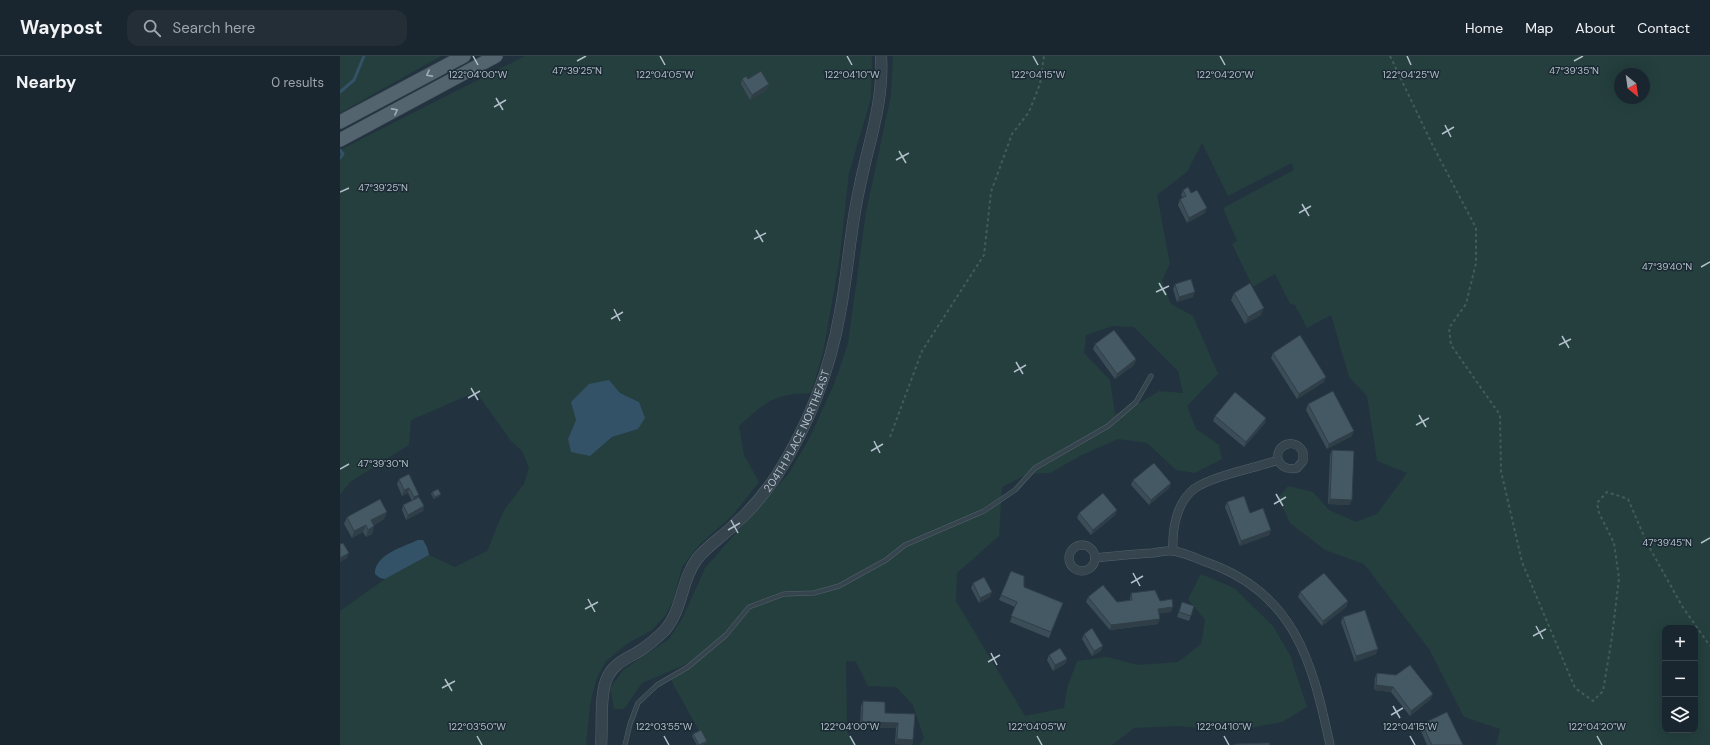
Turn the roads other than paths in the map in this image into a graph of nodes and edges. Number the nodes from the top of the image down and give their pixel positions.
1 (464, 56) edge
2 (496, 56) edge
3 (881, 56) edge
4 (340, 122) edge
5 (340, 140) edge
6 (1151, 376) dead end
7 (1278, 460) dead end
8 (1173, 551) junction
9 (1095, 558) dead end
10 (601, 745) edge
11 (625, 745) edge
12 (1330, 745) edge

1 -> 4 main road
5 -> 2 main road
3 - 10 street, 204TH PLACE NORTHEAST
6 - 11 lane
7 - 8 street
8 - 9 street
8 - 12 street

